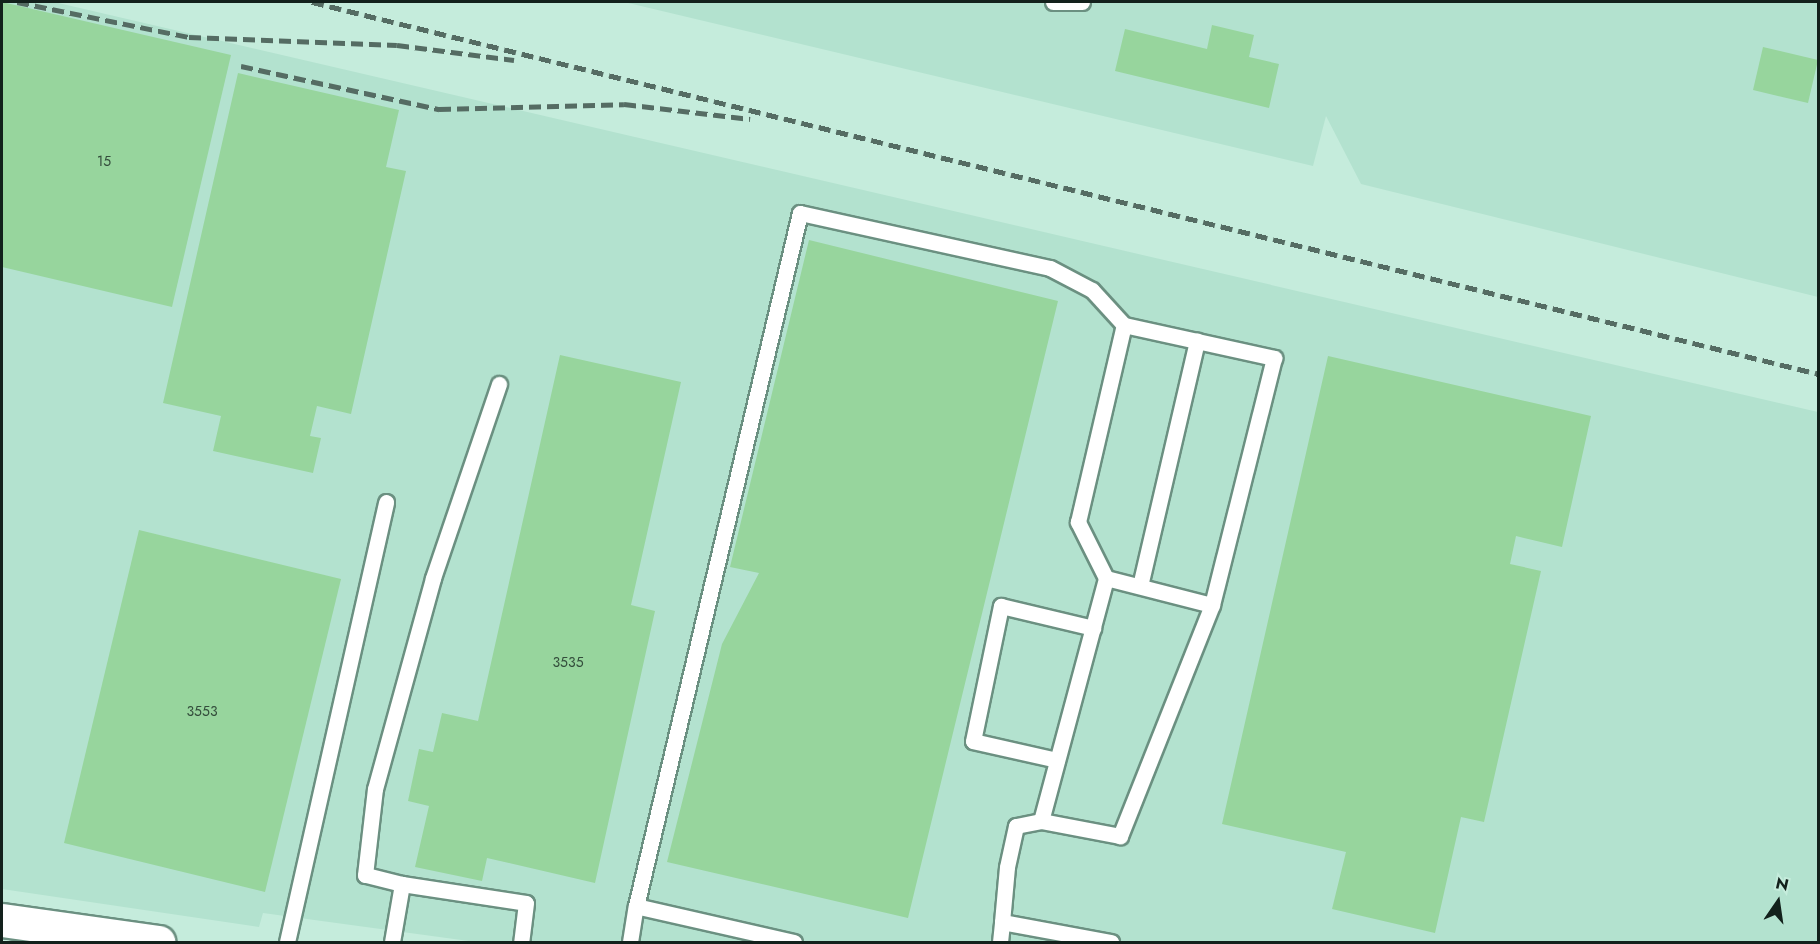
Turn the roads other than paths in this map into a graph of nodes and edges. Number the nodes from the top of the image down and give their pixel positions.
1 (1053, 2) edge
2 (1082, 2) edge
3 (1124, 325) junction
4 (1197, 341) junction
5 (499, 384) dead end
6 (386, 502) dead end
7 (1106, 578) junction
8 (1140, 586) junction
9 (1212, 605) junction
10 (1093, 628) junction
11 (1057, 760) junction
12 (1041, 821) junction
13 (402, 884) junction
14 (636, 906) junction
15 (2, 920) edge
16 (1002, 922) junction
17 (158, 942) edge
18 (287, 942) edge
19 (392, 942) edge
20 (521, 942) edge
21 (630, 942) edge
22 (794, 942) edge
23 (1000, 942) edge
24 (1111, 942) edge

1 - 2 lane
3 - 4 lane
3 - 7 lane
3 - 14 lane
4 - 8 lane
4 - 9 lane
5 - 13 lane
6 - 18 lane
7 - 8 lane
7 - 10 lane
8 - 9 lane
9 - 12 lane
10 - 11 lane
10 - 11 lane
11 - 12 lane
12 - 16 lane
13 - 19 lane
13 - 20 lane
14 - 21 lane
14 - 22 lane
15 - 17 street
16 - 23 lane
16 - 24 lane

